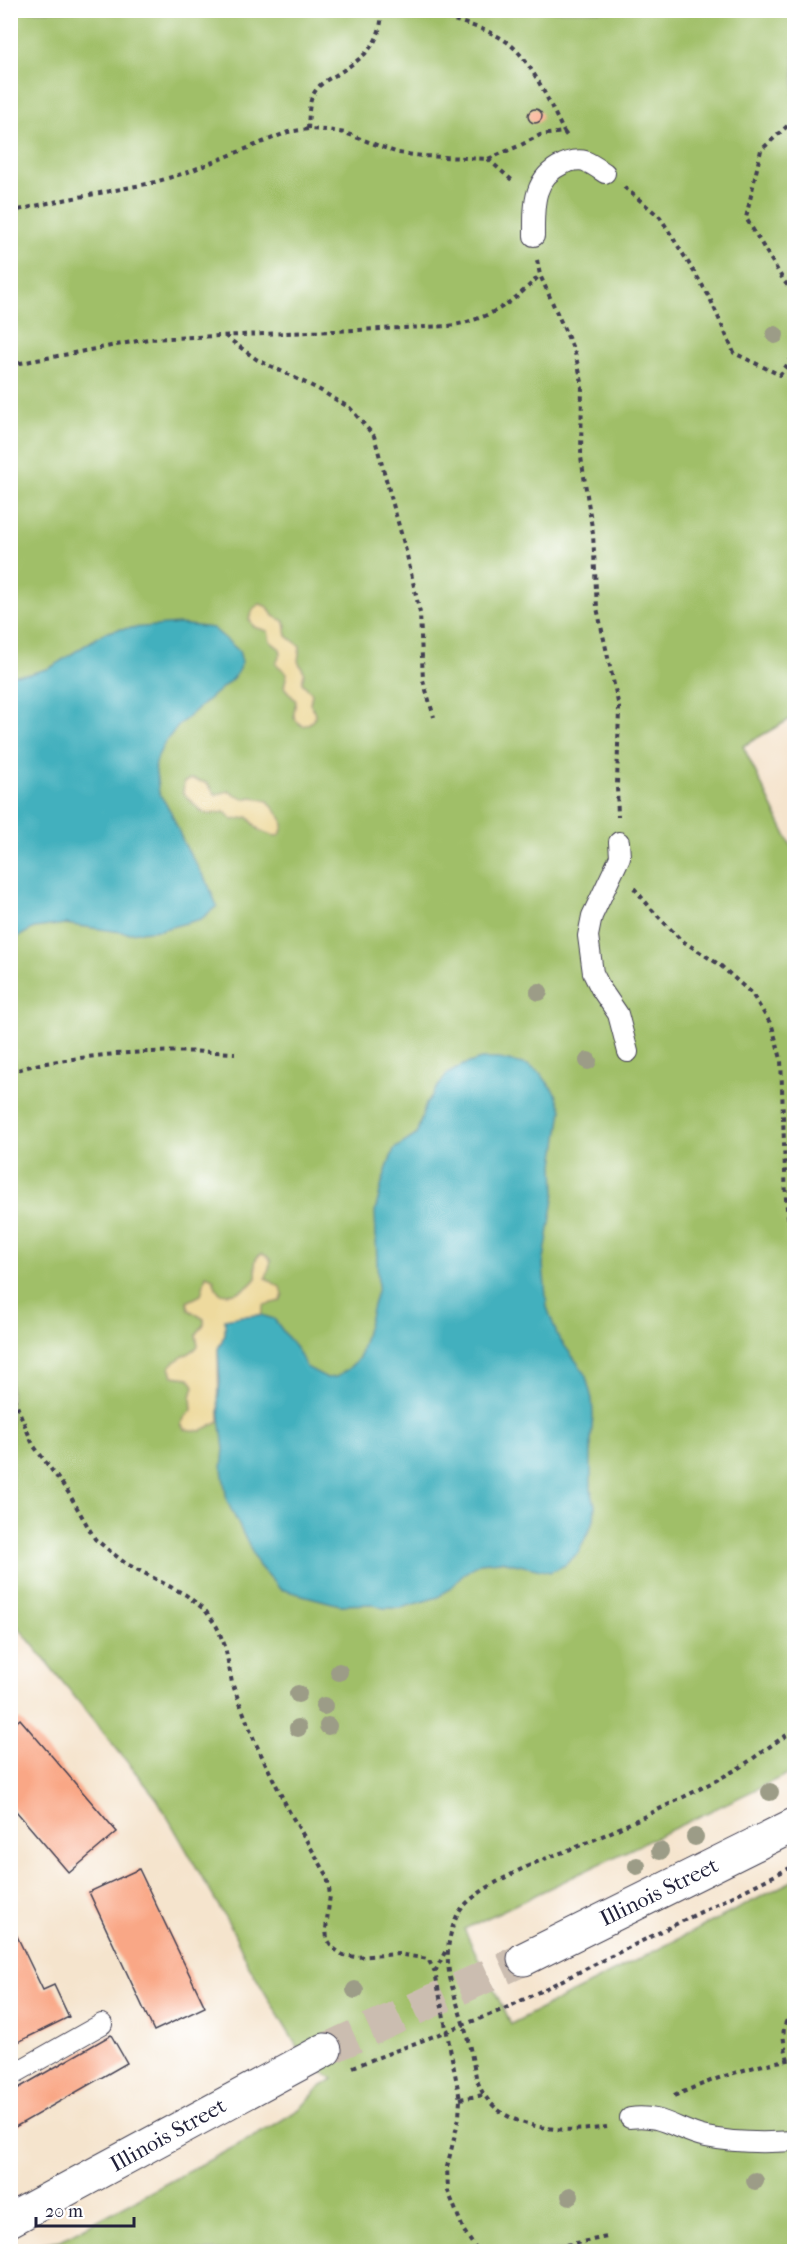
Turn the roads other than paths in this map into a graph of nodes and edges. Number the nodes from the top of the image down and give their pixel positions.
1 (606, 173) road end
2 (534, 236) road end
3 (619, 842) road end
4 (628, 1052) dead end
5 (795, 1825) edge
6 (524, 1959) tunnel mouth
7 (102, 2024) dead end
8 (325, 2050) tunnel mouth
9 (10, 2076) edge
10 (630, 2118) dead end
11 (795, 2141) edge
12 (10, 2220) edge

1 - 2 lane
3 - 4 lane
5 - 6 street, Illinois Street
7 - 9 lane
8 - 12 street, Illinois Street
10 - 11 lane

